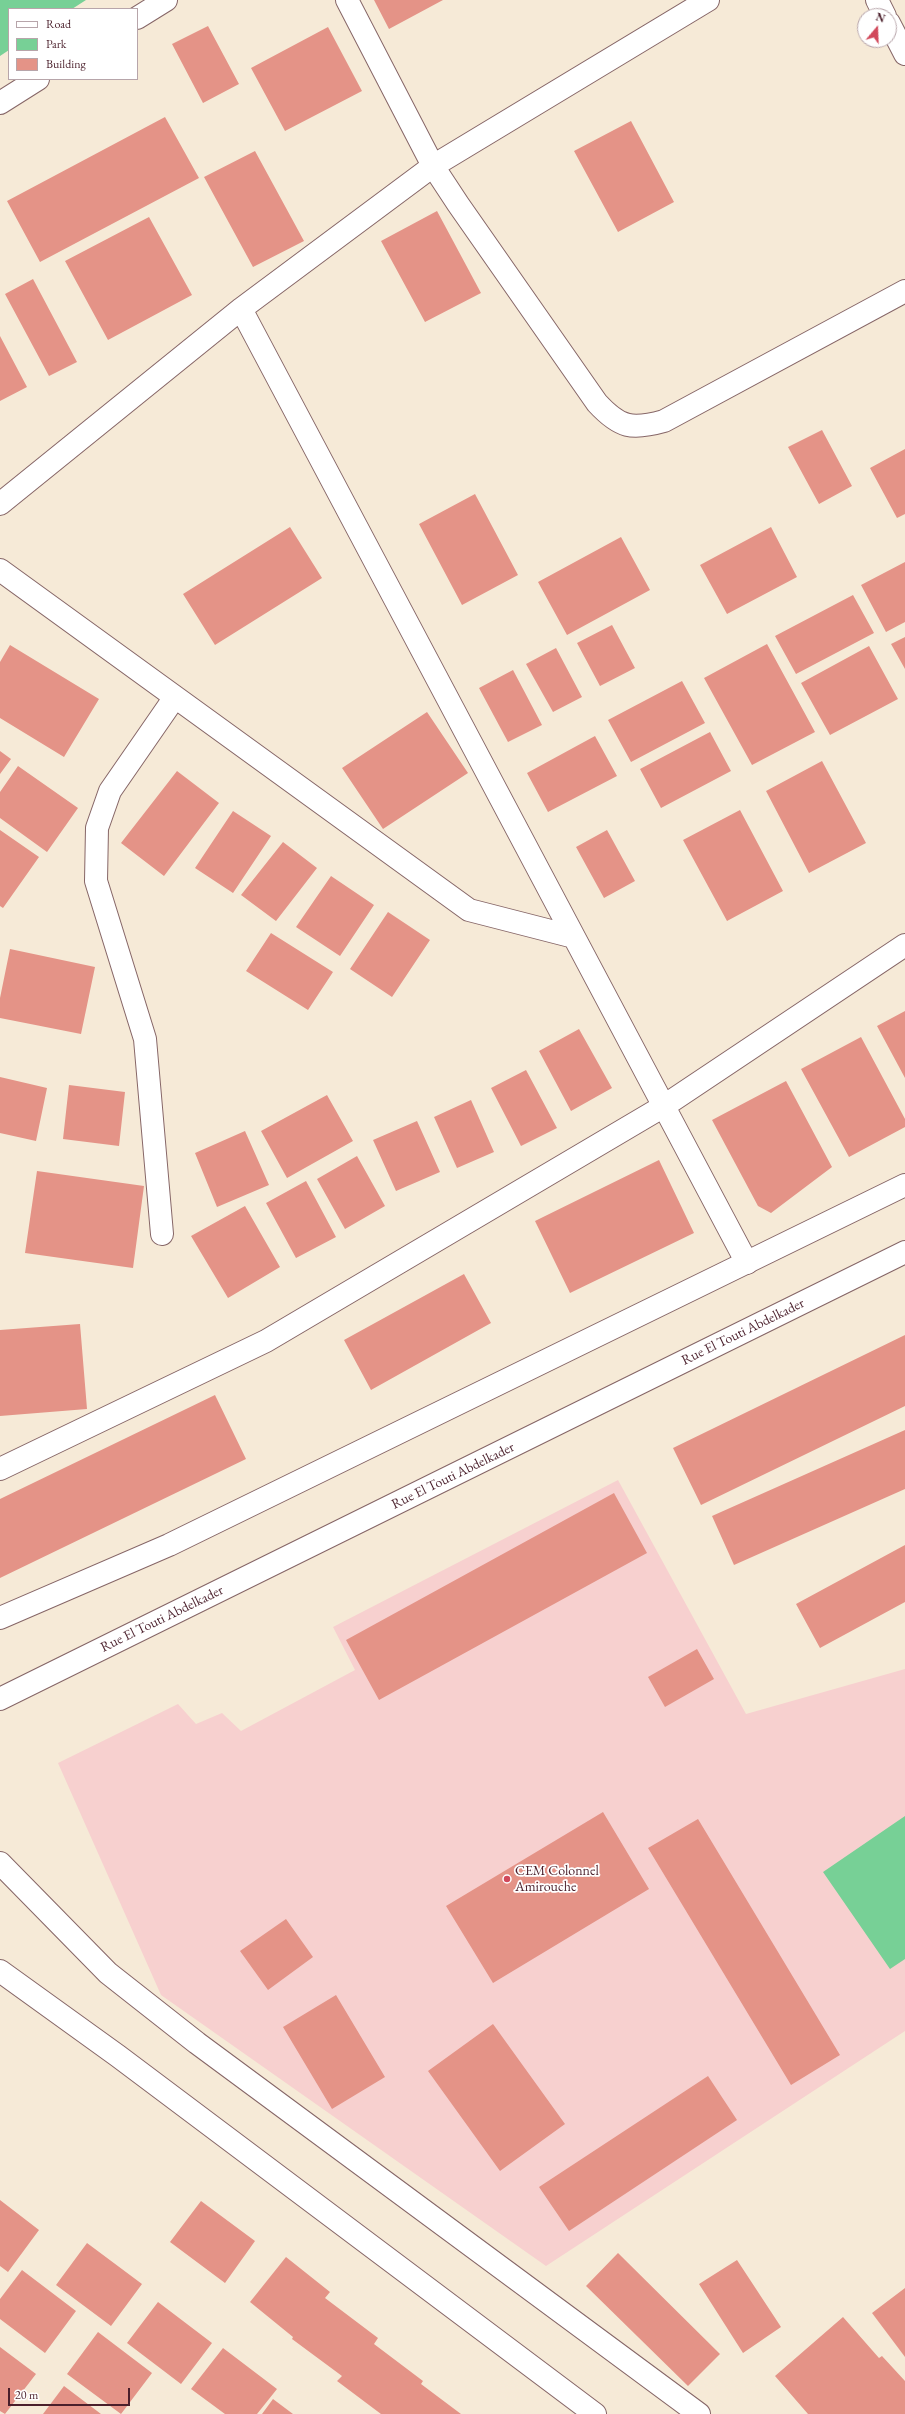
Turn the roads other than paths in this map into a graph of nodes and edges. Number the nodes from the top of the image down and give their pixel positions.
1 (166, 0) edge
2 (347, 0) edge
3 (708, 0) edge
4 (138, 17) edge
5 (897, 38) edge
6 (905, 54) edge
7 (36, 80) edge
8 (0, 103) edge
9 (433, 166) junction
10 (905, 291) edge
11 (241, 309) junction
12 (0, 504) edge
13 (0, 570) edge
14 (175, 697) junction
15 (574, 937) junction
16 (905, 945) edge
17 (664, 1106) junction
18 (905, 1185) edge
19 (162, 1234) dead end
20 (905, 1252) edge
21 (746, 1263) junction
22 (0, 1469) edge
23 (0, 1618) edge
24 (0, 1699) edge
25 (0, 1863) edge
26 (0, 1971) edge
27 (595, 2414) edge
28 (699, 2414) edge

1 - 4 street
2 - 9 street
3 - 9 street
5 - 6 street
7 - 8 street
9 - 10 street
9 - 11 street
11 - 12 street
11 - 15 street
13 - 14 street
14 - 15 street
14 - 19 street
15 - 17 street
16 - 17 street
17 - 21 street
17 - 22 street
18 - 21 street
20 - 24 street, Rue El Touti Abdelkader
21 - 23 street
25 - 28 street
26 - 27 street

